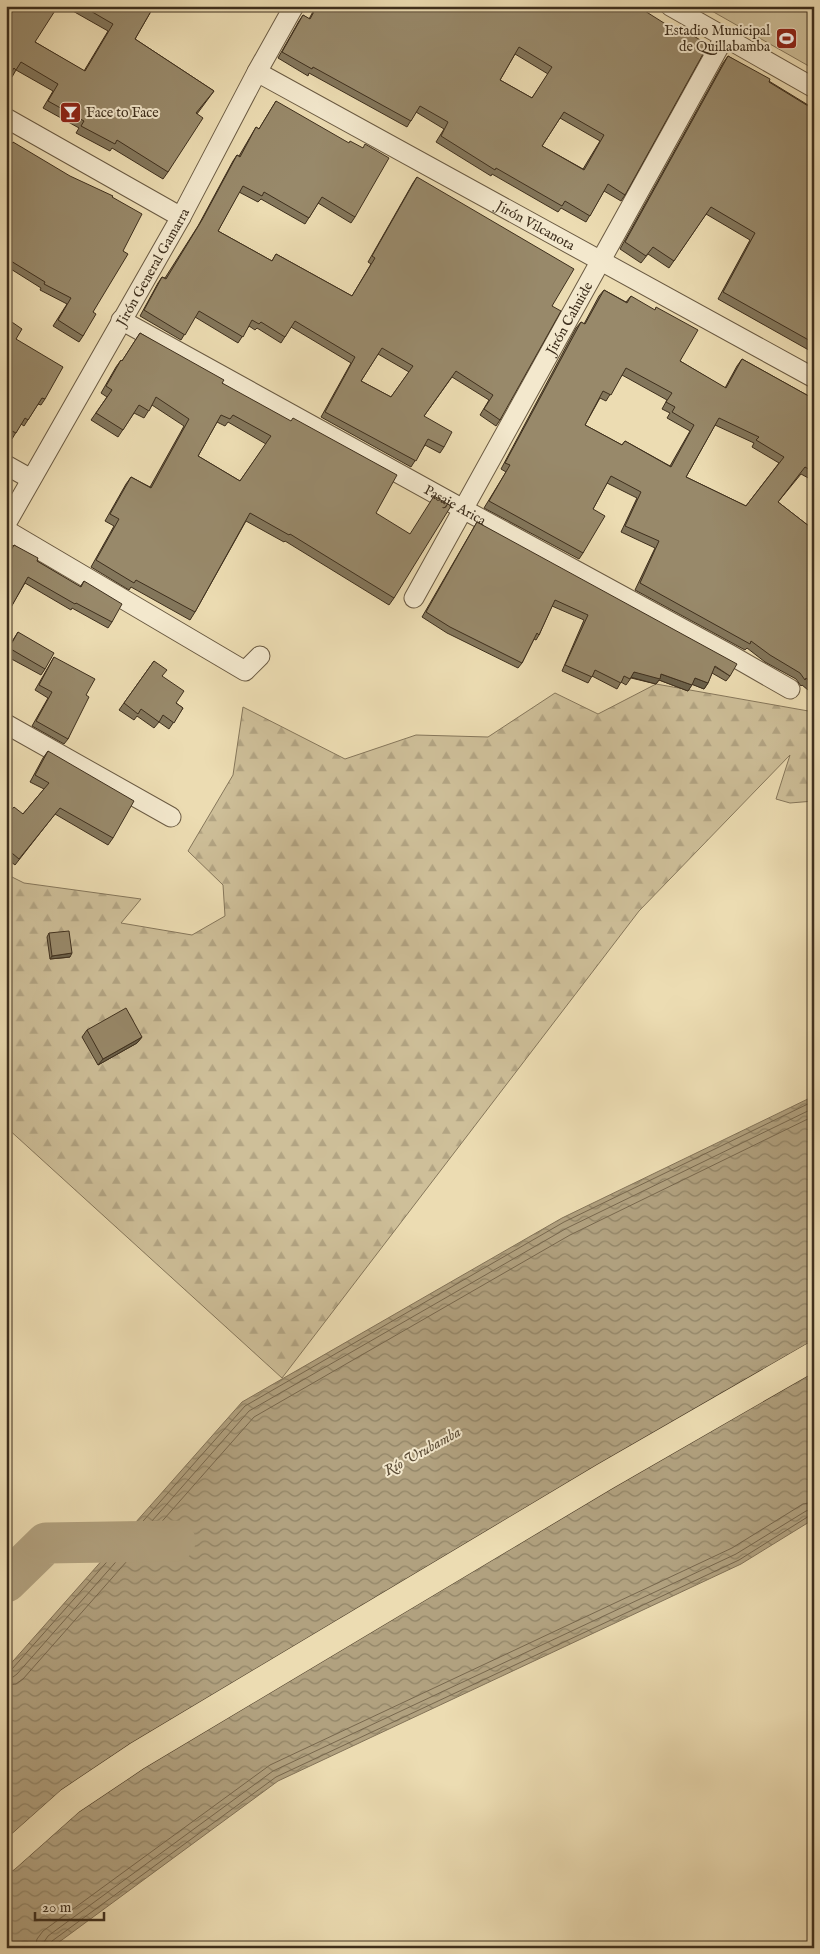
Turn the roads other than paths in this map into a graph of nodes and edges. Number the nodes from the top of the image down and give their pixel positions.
1 (294, 6) edge
2 (670, 6) edge
3 (724, 38) junction
4 (258, 72) junction
5 (814, 88) edge
6 (9, 126) edge
7 (181, 217) junction
8 (600, 260) junction
9 (121, 320) junction
10 (814, 378) edge
11 (6, 465) edge
12 (31, 479) junction
13 (463, 509) junction
14 (6, 524) edge
15 (6, 530) edge
16 (414, 598) dead end
17 (260, 656) dead end
18 (790, 689) dead end
19 (6, 724) edge
20 (171, 817) dead end
21 (814, 1356) edge
22 (6, 1858) edge

1 - 4 street, Jirón General Gamarra
2 - 3 street
3 - 5 street
3 - 8 street, Jirón Cahuide
4 - 7 street, Jirón General Gamarra
4 - 8 street, Jirón Vilcanota
6 - 7 street
7 - 9 street, Jirón General Gamarra
8 - 10 street, Jirón Vilcanota
8 - 13 street, Jirón Cahuide
9 - 12 street, Jirón General Gamarra
9 - 13 street, Pasaje Arica
11 - 12 street
12 - 14 street, Jirón General Gamarra
13 - 16 street, Jirón Cahuide
13 - 18 street, Pasaje Arica
15 - 17 street
19 - 20 street
21 - 22 main road

